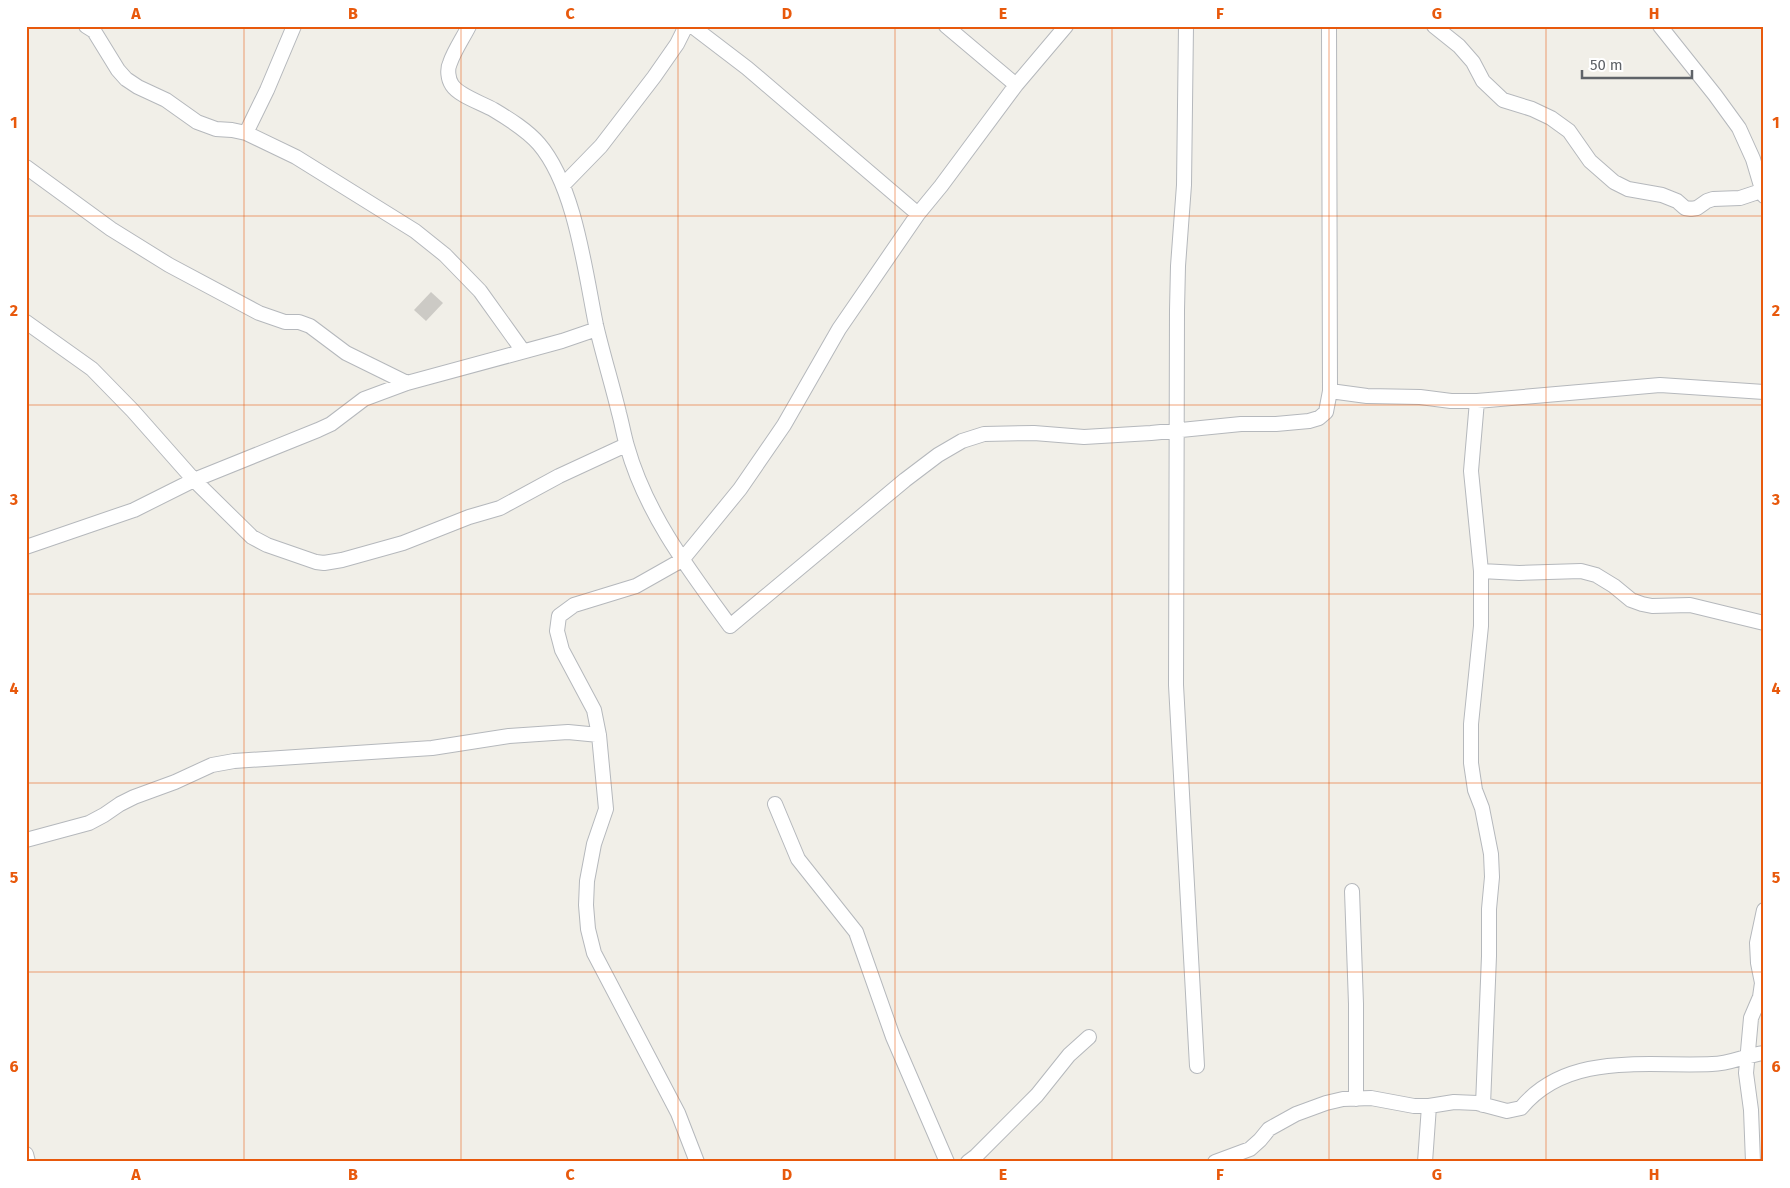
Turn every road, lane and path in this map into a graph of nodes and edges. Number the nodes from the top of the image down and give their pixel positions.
1 (294, 26) edge
2 (469, 26) edge
3 (686, 26) edge
4 (692, 26) edge
5 (946, 26) edge
6 (1066, 26) edge
7 (1186, 26) edge
8 (1329, 26) edge
9 (1434, 26) edge
10 (1660, 26) edge
11 (92, 28) edge
12 (1016, 85) junction
13 (246, 133) junction
14 (26, 167) edge
15 (564, 184) junction
16 (1763, 194) edge
17 (918, 214) junction
18 (26, 322) edge
19 (597, 329) junction
20 (523, 351) junction
21 (407, 383) junction
22 (1330, 391) junction
23 (1764, 392) edge
24 (1477, 401) junction
25 (1176, 430) junction
26 (626, 446) junction
27 (194, 480) junction
28 (26, 547) edge
29 (682, 560) junction
30 (1481, 571) junction
31 (1764, 623) edge
32 (599, 735) junction
33 (775, 804) dead end
34 (26, 840) edge
35 (1352, 891) dead end
36 (1764, 910) edge
37 (1089, 1036) dead end
38 (1764, 1053) edge
39 (1747, 1055) junction
40 (1196, 1066) dead end
41 (1356, 1099) junction
42 (1483, 1105) junction
43 (1429, 1106) junction
44 (26, 1154) edge
45 (28, 1162) edge
46 (697, 1162) edge
47 (947, 1162) edge
48 (968, 1162) edge
49 (1216, 1162) edge
50 (1425, 1162) edge
51 (1753, 1162) edge

1 - 13 street
2 - 15 street
3 - 15 street
4 - 17 street
5 - 12 street
6 - 12 street
7 - 25 street
8 - 22 street
9 - 16 street
10 - 16 street
11 - 13 street
12 - 17 street
13 - 20 street
14 - 21 street
15 - 19 street
17 - 29 street
18 - 27 street
19 - 20 street
19 - 26 street
20 - 21 street
21 - 27 street
22 - 24 street
22 - 25 street
23 - 24 street
24 - 30 street
25 - 29 street
25 - 40 street
26 - 27 street
26 - 29 street
27 - 28 street
29 - 32 street
30 - 31 street
30 - 42 street
32 - 34 street
32 - 46 street
33 - 47 street
35 - 41 street
36 - 39 street
37 - 48 street
38 - 39 street
39 - 42 street
39 - 51 street
41 - 43 street
41 - 49 street
42 - 43 street
43 - 50 street
44 - 45 street

